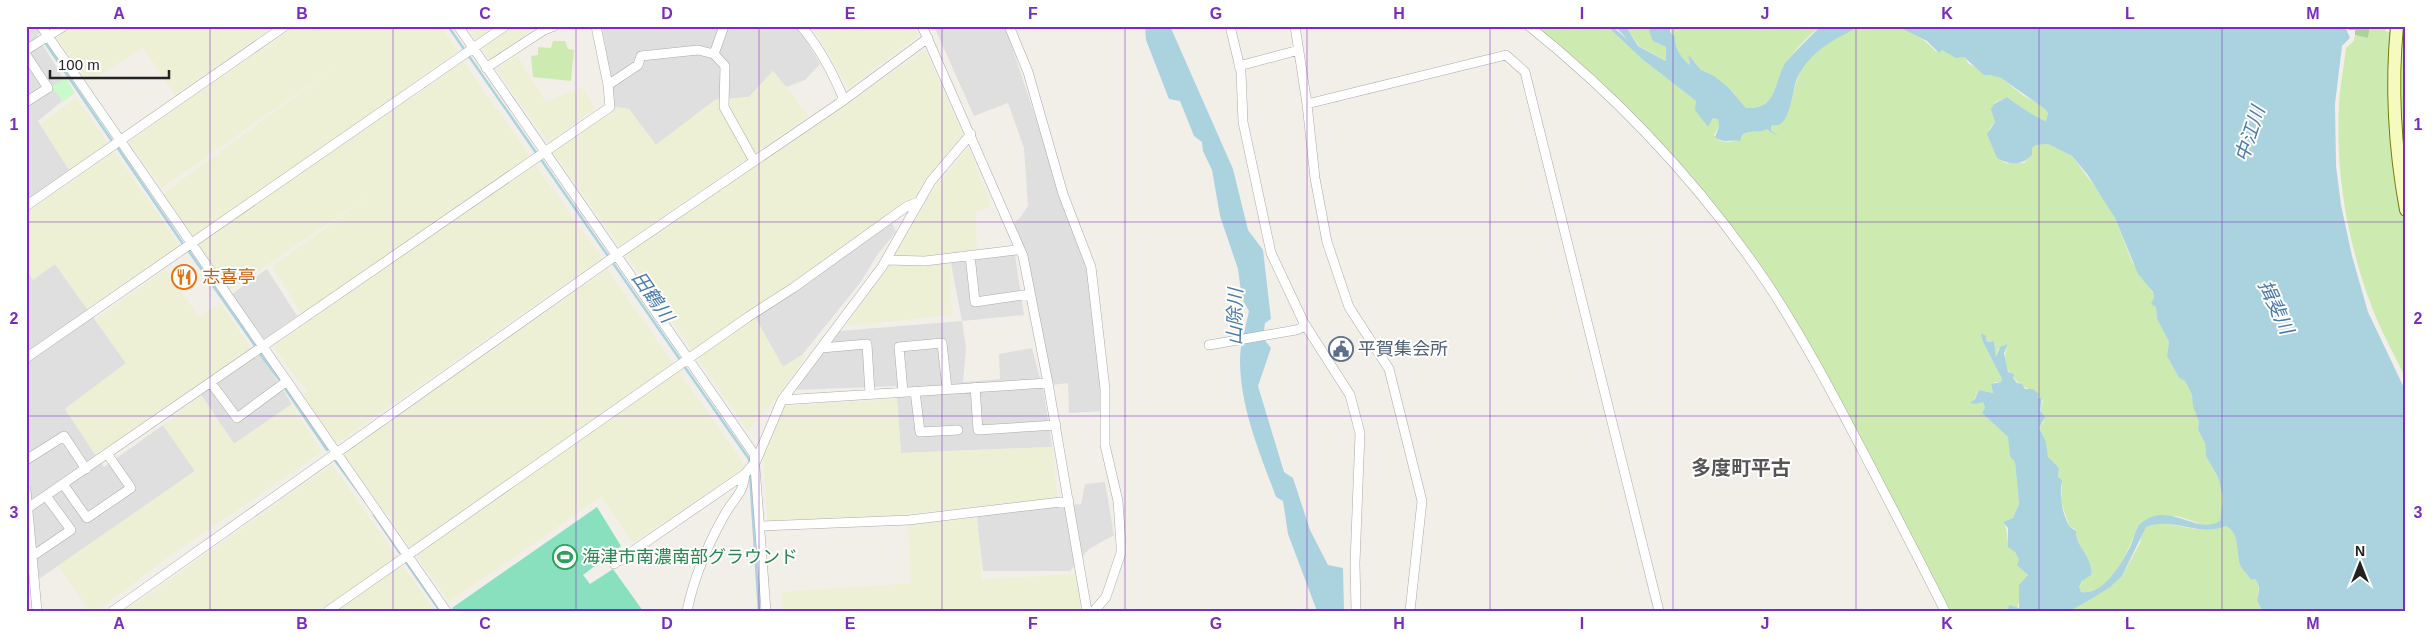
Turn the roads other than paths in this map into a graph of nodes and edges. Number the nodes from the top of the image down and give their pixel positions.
1 (40, 26) edge
2 (64, 26) edge
3 (285, 26) edge
4 (458, 26) edge
5 (505, 26) edge
6 (554, 26) edge
7 (596, 26) edge
8 (724, 26) edge
9 (802, 26) edge
10 (922, 26) edge
11 (1009, 26) edge
12 (1230, 26) edge
13 (1295, 26) edge
14 (1530, 26) edge
15 (2397, 26) edge
16 (48, 37) junction
17 (928, 38) junction
18 (26, 50) edge
19 (1299, 50) junction
20 (469, 51) junction
21 (714, 54) junction
22 (26, 55) edge
23 (1239, 66) junction
24 (486, 68) junction
25 (608, 85) junction
26 (844, 100) junction
27 (26, 102) edge
28 (1307, 104) junction
29 (971, 134) junction
30 (121, 142) junction
31 (544, 153) junction
32 (754, 161) junction
33 (2403, 186) edge
34 (920, 201) junction
35 (26, 206) edge
36 (2406, 210) edge
37 (191, 245) junction
38 (1016, 250) dead end
39 (970, 255) junction
40 (612, 258) junction
41 (886, 260) junction
42 (1030, 294) junction
43 (1306, 326) junction
44 (262, 346) junction
45 (1209, 346) dead end
46 (820, 348) junction
47 (26, 358) edge
48 (685, 362) junction
49 (287, 381) junction
50 (211, 383) junction
51 (1048, 383) junction
52 (975, 387) junction
53 (947, 389) junction
54 (915, 391) junction
55 (903, 392) junction
56 (870, 394) junction
57 (782, 400) junction
58 (1056, 425) junction
59 (958, 430) dead end
60 (336, 453) junction
61 (108, 455) junction
62 (26, 460) edge
63 (754, 463) junction
64 (86, 469) junction
65 (745, 473) junction
66 (63, 484) junction
67 (26, 490) edge
68 (46, 496) junction
69 (1068, 501) junction
70 (28, 508) junction
71 (761, 526) junction
72 (407, 554) junction
73 (31, 557) junction
74 (614, 564) dead end
75 (37, 611) edge
76 (114, 611) edge
77 (328, 611) edge
78 (446, 611) edge
79 (687, 611) edge
80 (766, 611) edge
81 (1088, 611) edge
82 (1094, 611) edge
83 (1356, 611) edge
84 (1410, 611) edge
85 (1659, 611) edge
86 (1945, 611) edge

1 - 16 street
2 - 16 street
3 - 30 street
4 - 20 street
5 - 20 street
6 - 24 street
7 - 25 street
8 - 21 street
9 - 26 street
10 - 17 street
11 - 82 street
12 - 23 street
13 - 19 street
14 - 86 street
15 - 33 main road
16 - 18 street
16 - 30 street
17 - 26 street
17 - 29 street
19 - 23 street
19 - 28 street
20 - 24 street
20 - 37 street
21 - 25 street
21 - 32 street
22 - 27 street
23 - 43 street
24 - 31 street
25 - 31 street
26 - 32 street
28 - 84 street
28 - 85 street
29 - 34 street
29 - 42 street
30 - 35 street
30 - 37 street
31 - 40 street
31 - 44 street
32 - 40 street
33 - 36 main road
34 - 41 street
34 - 48 street
37 - 44 street
37 - 47 street
38 - 39 street
39 - 41 street
39 - 42 street
40 - 48 street
40 - 60 street
41 - 46 street
42 - 51 street
43 - 45 street
43 - 83 street
44 - 49 street
44 - 50 street
46 - 56 street
46 - 57 street
48 - 63 street
48 - 72 street
49 - 50 street
49 - 60 street
50 - 61 street
51 - 52 street
51 - 58 street
52 - 53 street
52 - 58 street
53 - 54 street
53 - 55 street
54 - 55 street
54 - 59 street
55 - 56 street
56 - 57 street
57 - 63 street
58 - 69 street
60 - 72 street
60 - 76 street
61 - 64 street
61 - 66 street
62 - 64 street
63 - 65 street
63 - 71 street
64 - 66 street
65 - 74 street
65 - 79 street
66 - 68 street
67 - 70 street
68 - 70 street
68 - 73 street
69 - 71 street
69 - 81 street
70 - 73 street
71 - 80 street
72 - 77 street
72 - 78 street
73 - 75 street

